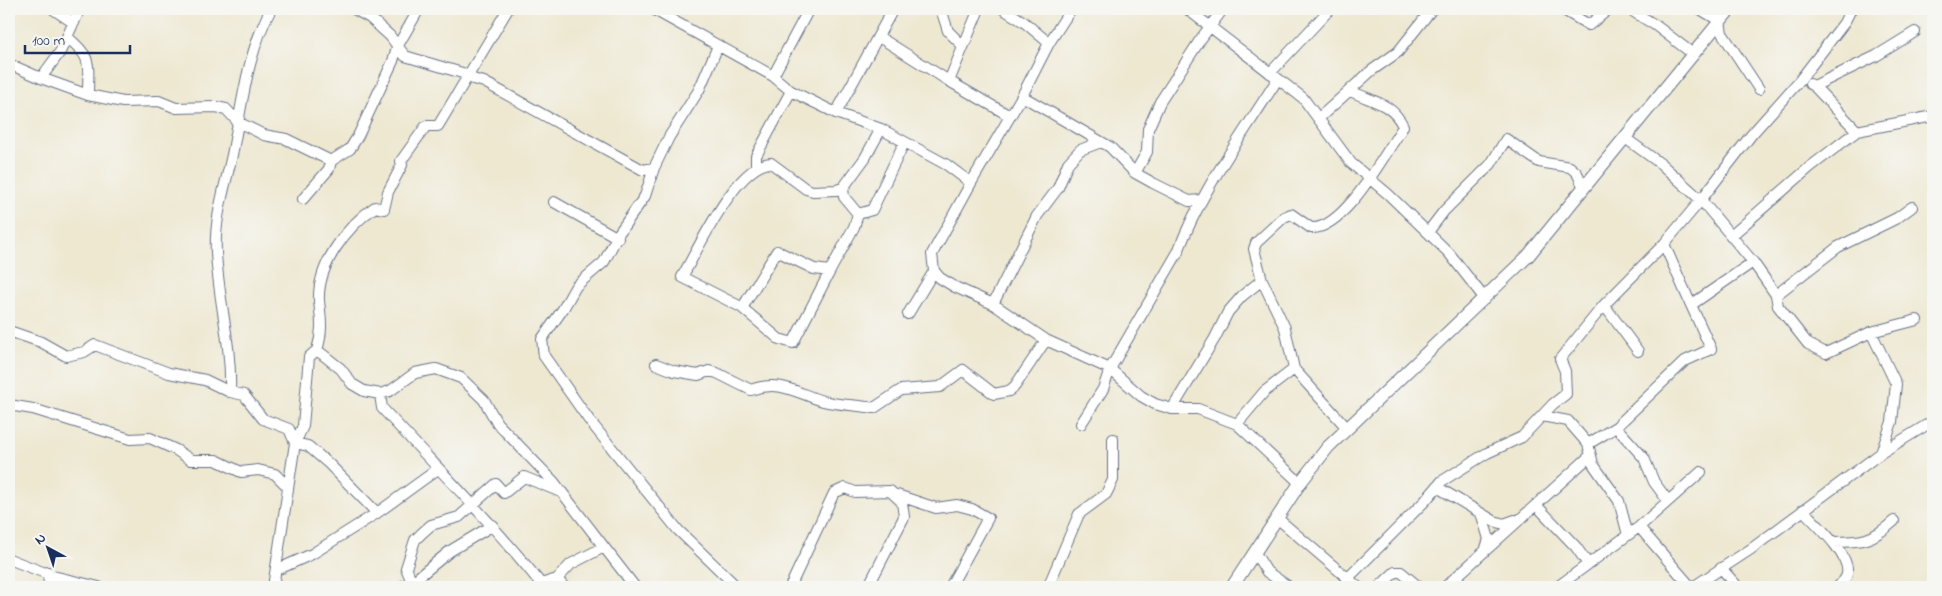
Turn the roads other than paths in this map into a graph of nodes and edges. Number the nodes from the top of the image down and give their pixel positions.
1 (53, 9) edge
2 (80, 9) edge
3 (271, 9) edge
4 (354, 9) edge
5 (419, 9) edge
6 (508, 9) edge
7 (809, 9) edge
8 (893, 9) edge
9 (941, 9) edge
10 (979, 9) edge
11 (1003, 9) edge
12 (1070, 9) edge
13 (1187, 9) edge
14 (1223, 9) edge
15 (1330, 9) edge
16 (1432, 9) edge
17 (1562, 9) edge
18 (1609, 9) edge
19 (1629, 9) edge
20 (1700, 9) edge
21 (1730, 9) edge
22 (1851, 9) edge
23 (656, 10) edge
24 (1720, 21) junction
25 (74, 24) junction
26 (1210, 26) junction
27 (1915, 32) dead end
28 (67, 37) junction
29 (880, 37) junction
30 (1049, 43) junction
31 (718, 46) junction
32 (963, 46) junction
33 (397, 47) junction
34 (1693, 54) junction
35 (9, 64) edge
36 (468, 75) junction
37 (773, 76) junction
38 (1274, 77) junction
39 (41, 78) junction
40 (1800, 80) junction
41 (949, 81) junction
42 (1814, 86) junction
43 (1759, 89) dead end
44 (791, 91) junction
45 (1351, 91) junction
46 (88, 95) junction
47 (1022, 96) junction
48 (836, 113) junction
49 (1010, 116) junction
50 (1933, 116) edge
51 (1319, 118) junction
52 (238, 122) junction
53 (881, 129) junction
54 (1857, 131) junction
55 (1625, 138) junction
56 (1101, 142) junction
57 (904, 143) junction
58 (331, 161) junction
59 (654, 168) junction
60 (756, 168) junction
61 (1135, 172) junction
62 (1370, 178) junction
63 (971, 182) junction
64 (842, 188) junction
65 (1584, 188) junction
66 (303, 199) dead end
67 (1201, 200) junction
68 (1701, 200) junction
69 (554, 202) dead end
70 (1912, 207) dead end
71 (858, 214) junction
72 (1428, 232) junction
73 (1731, 236) junction
74 (618, 238) junction
75 (1664, 244) junction
76 (1753, 262) junction
77 (830, 271) junction
78 (934, 271) junction
79 (1262, 280) junction
80 (1776, 295) junction
81 (1485, 299) junction
82 (993, 304) junction
83 (1691, 305) junction
84 (1604, 306) junction
85 (741, 307) junction
86 (908, 314) dead end
87 (1916, 320) dead end
88 (9, 332) edge
89 (1871, 332) junction
90 (1046, 340) junction
91 (317, 350) junction
92 (1638, 351) dead end
93 (656, 364) dead end
94 (1110, 369) junction
95 (1294, 369) junction
96 (230, 392) junction
97 (380, 394) junction
98 (9, 405) edge
99 (1172, 409) junction
100 (1542, 416) junction
101 (1933, 421) edge
102 (1080, 424) dead end
103 (1237, 424) junction
104 (1616, 427) junction
105 (1347, 428) junction
106 (1114, 440) dead end
107 (295, 443) junction
108 (1588, 444) junction
109 (1882, 453) junction
110 (1590, 456) junction
111 (438, 469) junction
112 (1701, 472) dead end
113 (1300, 483) junction
114 (287, 486) junction
115 (1437, 487) junction
116 (562, 492) junction
117 (897, 495) junction
118 (1668, 502) junction
119 (1536, 505) junction
120 (472, 506) junction
121 (1803, 510) junction
122 (377, 513) junction
123 (1482, 516) junction
124 (1277, 518) junction
125 (1520, 518) junction
126 (1894, 521) dead end
127 (493, 525) junction
128 (1639, 527) junction
129 (1628, 535) junction
130 (1833, 542) junction
131 (604, 547) junction
132 (1486, 548) junction
133 (1255, 553) junction
134 (9, 559) edge
135 (277, 564) junction
136 (1588, 564) junction
137 (1720, 568) junction
138 (48, 572) junction
139 (1349, 578) junction
140 (560, 583) edge
141 (410, 584) edge
142 (538, 586) edge
143 (48, 587) edge
144 (99, 587) edge
145 (273, 587) edge
146 (401, 587) edge
147 (635, 587) edge
148 (737, 587) edge
149 (790, 587) edge
150 (868, 587) edge
151 (950, 587) edge
152 (1048, 587) edge
153 (1232, 587) edge
154 (1289, 587) edge
155 (1358, 587) edge
156 (1379, 587) edge
157 (1419, 587) edge
158 (1445, 587) edge
159 (1556, 587) edge
160 (1692, 587) edge
161 (1738, 587) edge
162 (1838, 587) edge

1 - 25 street
2 - 25 street
3 - 52 street
4 - 33 street
5 - 33 street
6 - 36 street
7 - 37 street
8 - 29 street
9 - 32 street
10 - 32 street
11 - 30 street
12 - 30 street
13 - 26 street
14 - 26 street
15 - 38 street
16 - 45 street
17 - 18 street
19 - 34 street
20 - 24 street
21 - 24 main road
22 - 40 street
23 - 31 street
24 - 34 main road
24 - 43 street
25 - 28 street
26 - 38 street
26 - 61 street
27 - 42 street
28 - 39 street
28 - 46 street
29 - 41 street
29 - 48 street
30 - 47 street
31 - 37 street
31 - 59 street
32 - 41 street
33 - 36 street
33 - 58 street
34 - 55 main road
35 - 39 street
36 - 59 street
36 - 91 street
37 - 44 street
38 - 51 street
38 - 67 street
39 - 46 street
40 - 42 street
40 - 68 street
41 - 49 street
42 - 54 street
44 - 48 street
44 - 60 street
45 - 51 street
45 - 62 street
46 - 52 street
47 - 49 street
47 - 56 street
48 - 53 street
49 - 63 street
50 - 54 street
51 - 62 street
52 - 58 street
52 - 96 street
53 - 57 street
53 - 64 street
54 - 73 street
55 - 65 main road
55 - 68 street
56 - 61 street
56 - 82 street
57 - 63 street
57 - 71 street
58 - 66 street
59 - 74 street
60 - 64 street
60 - 85 street
61 - 67 street
62 - 72 street
62 - 79 street
63 - 78 street
64 - 71 street
65 - 72 street
65 - 81 main road
67 - 94 street
68 - 73 street
68 - 75 street
69 - 74 street
70 - 80 street
71 - 77 street
72 - 81 street
73 - 76 street
74 - 148 street
75 - 83 street
75 - 84 street
76 - 80 street
76 - 83 street
77 - 85 street
77 - 85 street
78 - 82 street
78 - 86 street
79 - 95 street
79 - 99 street
80 - 89 street
81 - 105 main road
82 - 90 street
83 - 104 street
84 - 92 street
84 - 100 street
87 - 89 street
88 - 96 street
89 - 109 street
90 - 93 street
90 - 94 street
91 - 97 street
91 - 107 street
94 - 99 street
94 - 102 street
95 - 103 street
95 - 105 street
96 - 107 street
97 - 111 street
97 - 116 street
98 - 114 street
99 - 103 street
100 - 108 street
100 - 115 street
101 - 109 street
103 - 113 street
104 - 108 street
104 - 118 street
105 - 113 main road
106 - 152 street
107 - 114 street
107 - 122 street
108 - 110 street
109 - 121 street
110 - 119 street
110 - 129 street
111 - 120 street
111 - 122 street
112 - 118 street
113 - 124 main road
114 - 135 street
115 - 123 street
115 - 139 street
116 - 120 street
116 - 131 street
117 - 149 street
117 - 150 street
117 - 151 street
118 - 128 street
119 - 125 street
119 - 136 street
120 - 127 street
120 - 141 street
121 - 130 street
121 - 137 street
122 - 135 street
123 - 125 street
123 - 132 street
124 - 133 main road
124 - 139 street
125 - 132 street
126 - 130 street
127 - 141 street
127 - 142 street
128 - 129 street
128 - 160 street
129 - 136 street
130 - 162 street
131 - 140 street
131 - 147 street
132 - 158 street
133 - 153 main road
133 - 154 street
134 - 138 street
135 - 145 street
136 - 159 street
137 - 160 street
137 - 161 street
138 - 143 street
138 - 144 street
139 - 155 street
140 - 142 street
141 - 146 street
156 - 157 street

